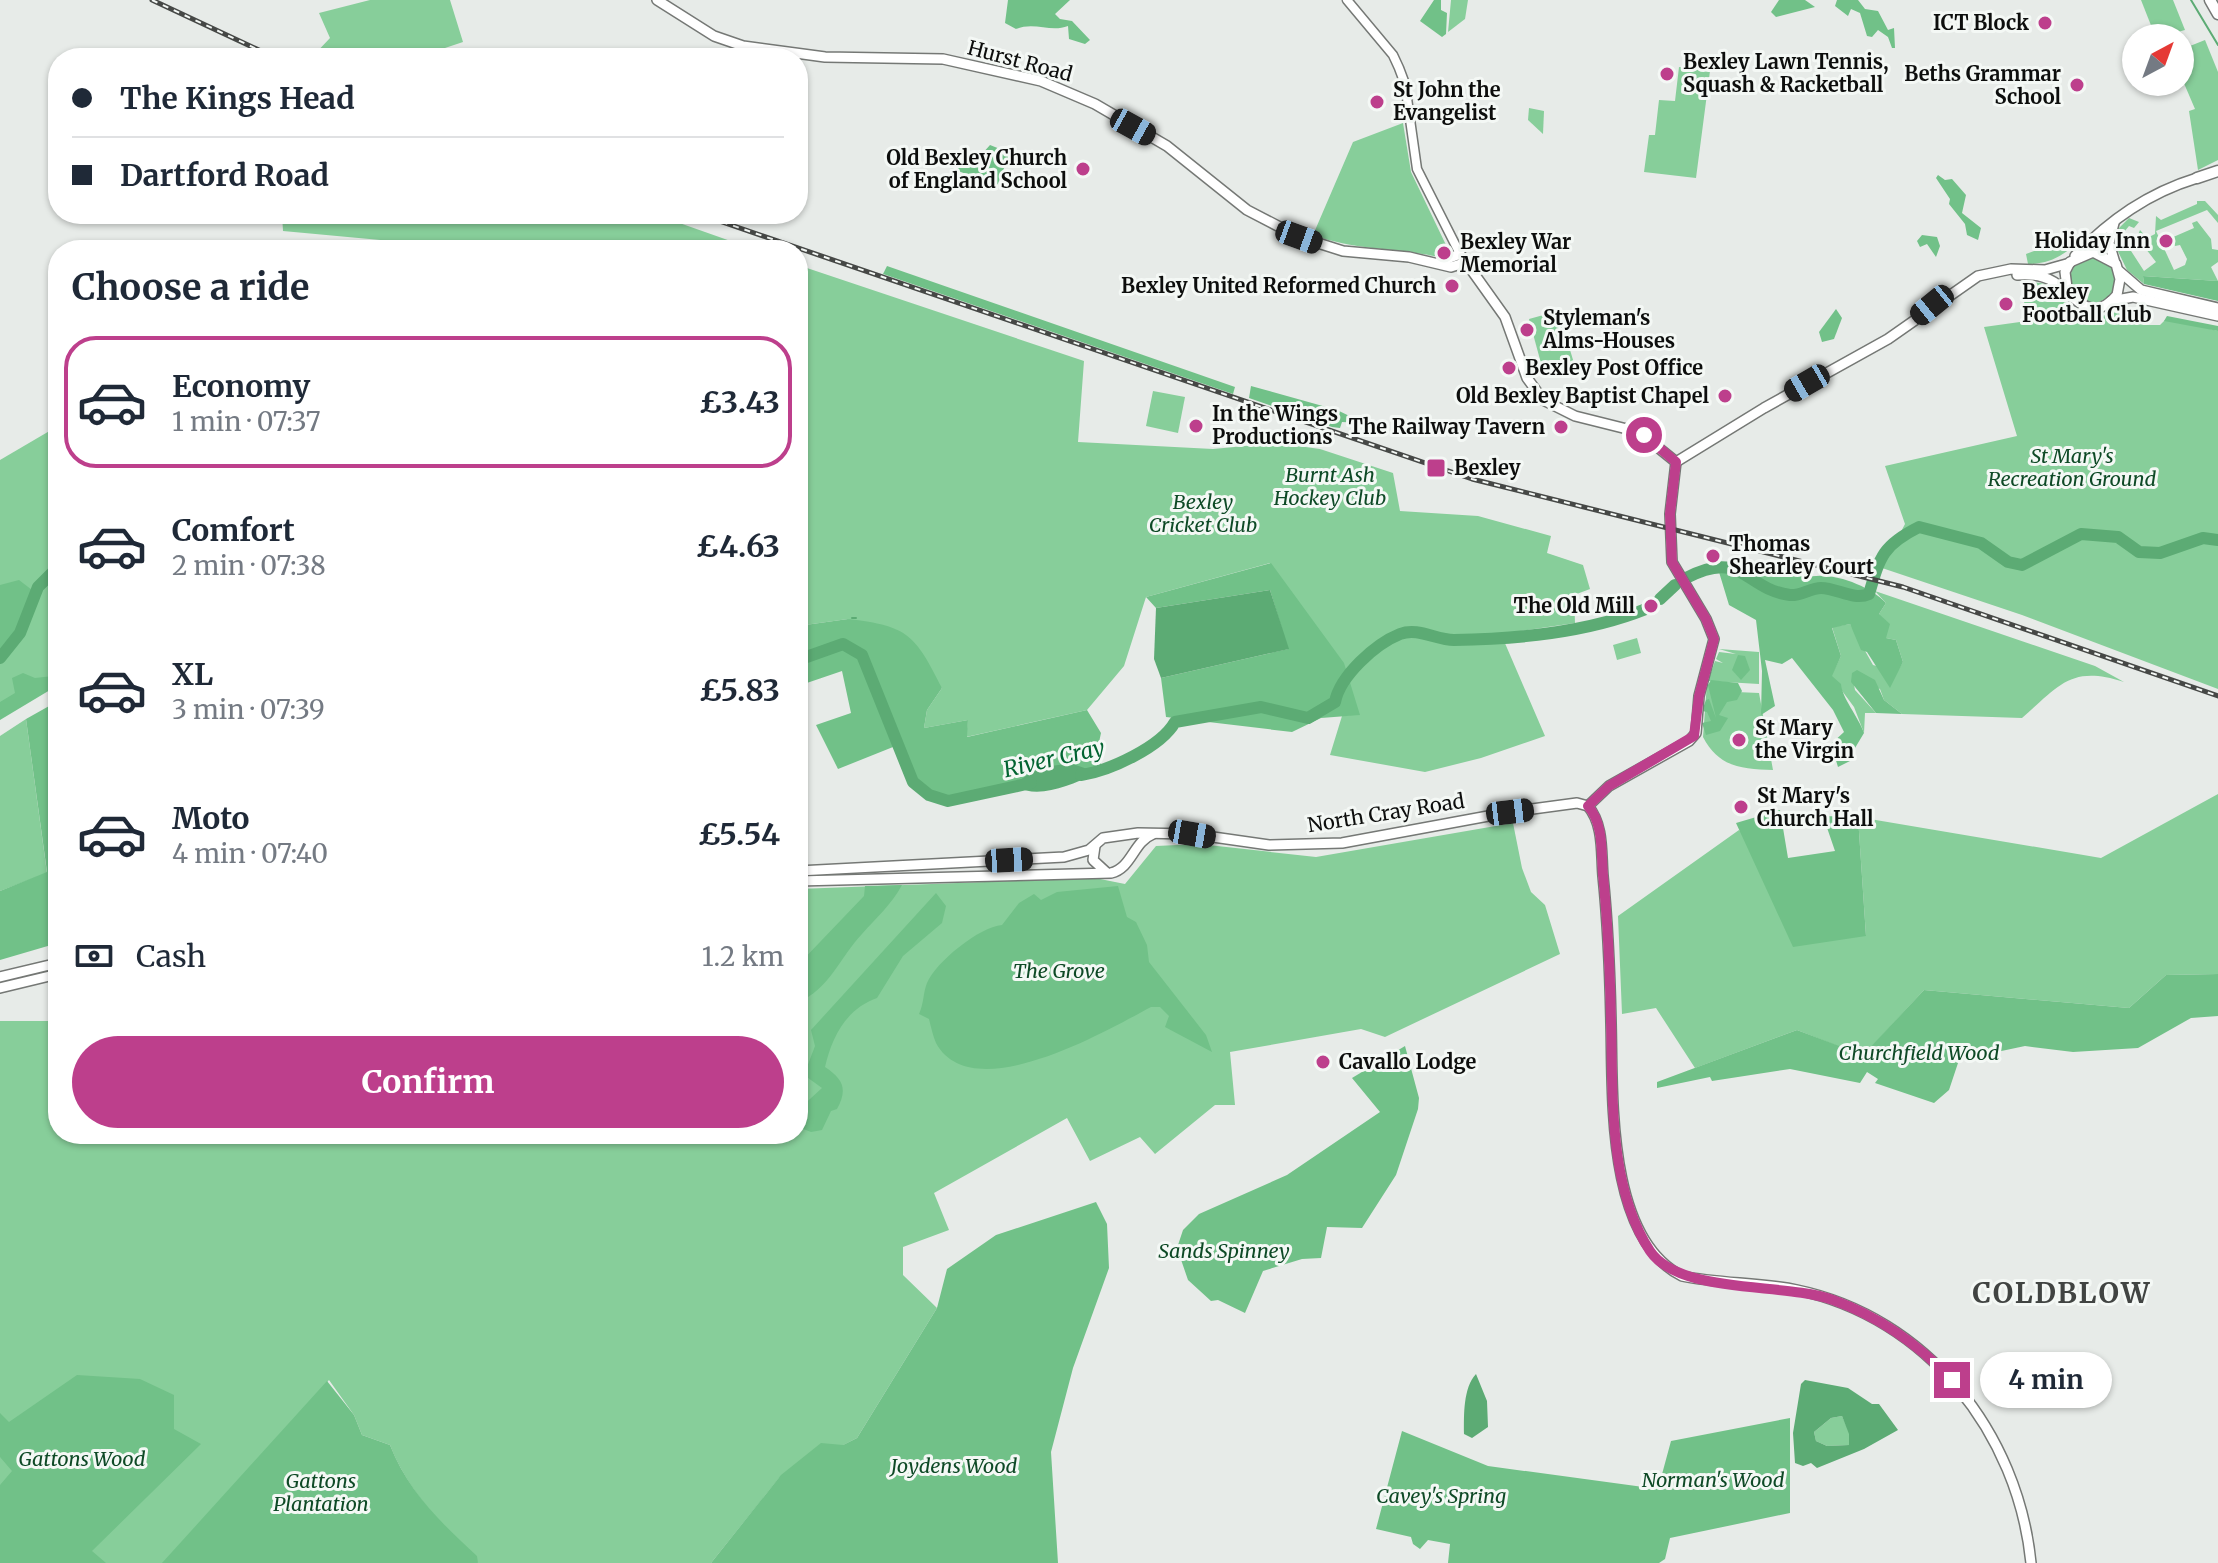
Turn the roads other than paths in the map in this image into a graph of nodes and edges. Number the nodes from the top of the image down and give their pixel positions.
1 (657, 0) edge
2 (1347, 0) edge
3 (2210, 0) edge
4 (2218, 14) edge
5 (758, 48) edge
6 (808, 55) edge
7 (2218, 171) edge
8 (2197, 178) joint
9 (2115, 220) junction
10 (1463, 258) junction
11 (2070, 263) junction
12 (2117, 268) junction
13 (1971, 282) junction
14 (2068, 295) junction
15 (2111, 301) junction
16 (2218, 308) edge
17 (2218, 316) edge
18 (1676, 462) junction
19 (1588, 806) junction
20 (1156, 832) junction
21 (1117, 837) junction
22 (1096, 843) junction
23 (1129, 859) junction
24 (808, 870) edge
25 (1106, 872) junction
26 (808, 881) edge
27 (48, 965) edge
28 (48, 976) edge
29 (0, 977) edge
30 (0, 988) edge
31 (2031, 1563) edge

1 - 5 main road, Hurst Road
2 - 10 main road
3 - 4 highway
6 - 10 main road, Hurst Road
7 - 8 highway
8 - 9 main road
9 - 11 main road
9 - 12 main road
10 - 18 main road
11 - 12 main road
11 - 13 main road
11 - 14 main road
12 - 15 main road
12 - 16 main road
13 - 14 main road
13 - 18 main road
14 - 15 main road
15 - 17 main road
18 - 19 main road
19 - 20 main road, North Cray Road
19 - 31 main road
20 - 21 main road, North Cray Road
20 - 23 main road
21 - 22 main road
21 - 23 main road
22 - 24 main road
22 - 25 main road
23 - 25 main road
25 - 26 main road
27 - 29 main road
28 - 30 main road

